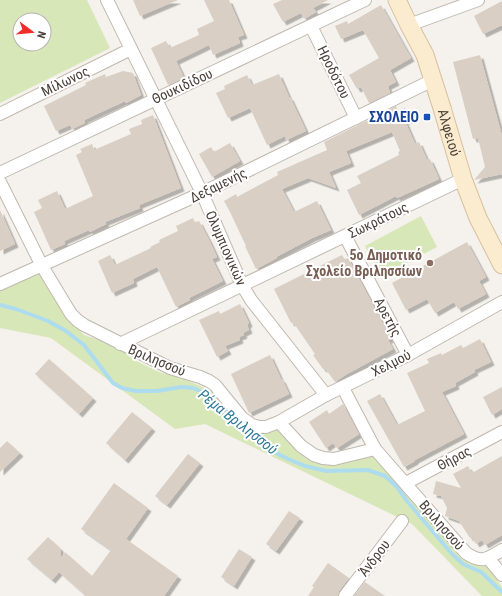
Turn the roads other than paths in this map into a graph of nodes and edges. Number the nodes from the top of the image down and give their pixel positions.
1 (107, 0) edge
2 (365, 0) edge
3 (397, 0) edge
4 (474, 1) edge
5 (409, 25) junction
6 (311, 26) junction
7 (131, 49) junction
8 (434, 80) junction
9 (155, 99) junction
10 (0, 114) edge
11 (356, 118) junction
12 (0, 173) edge
13 (463, 179) junction
14 (0, 182) edge
15 (202, 193) junction
16 (345, 236) junction
17 (502, 265) edge
18 (42, 266) junction
19 (0, 284) edge
20 (242, 285) junction
21 (502, 302) edge
22 (120, 344) junction
23 (408, 355) junction
24 (343, 388) junction
25 (326, 395) junction
26 (278, 422) junction
27 (502, 432) edge
28 (376, 449) junction
29 (406, 483) junction
30 (402, 521) dead end
31 (502, 550) edge
32 (488, 558) junction
33 (502, 575) edge
34 (345, 596) edge

1 - 7 street, Ολυμπιονικών
2 - 6 street, Θουκιδίδου
3 - 5 street, Αλφειού
4 - 5 street
5 - 8 street, Αλφειού
6 - 9 street, Θουκιδίδου
6 - 11 street, Ηροδότου
7 - 9 street, Ολυμπιονικών
7 - 10 street, Μίλωνος
8 - 11 street, Δεξαμενής
8 - 13 street, Αλφειού
9 - 12 street, Θουκιδίδου
9 - 15 street, Ολυμπιονικών
11 - 15 street, Δεξαμενής
13 - 16 street, Σωκράτους
13 - 17 street, Αλφειού
14 - 18 street, Βριλησσού
15 - 18 street, Δεξαμενής
15 - 20 street, Ολυμπιονικών
16 - 20 street, Σωκράτους
16 - 23 street, Αρετής
18 - 19 street, Δεξαμενής
18 - 22 street, Βριλησσού
20 - 22 street, Σωκράτους
20 - 25 street, Ολυμπιονικών
21 - 23 street, Χελμού
22 - 26 street, Βριλησσού
23 - 24 street, Χελμού
24 - 25 street, Χελμού
24 - 28 street
25 - 26 street, Χελμού
26 - 28 street
27 - 29 street, Θήρας
28 - 29 street, Βριλησσού
29 - 32 street, Βριλησσού
30 - 34 street, Άνδρου
31 - 32 street
32 - 33 street

